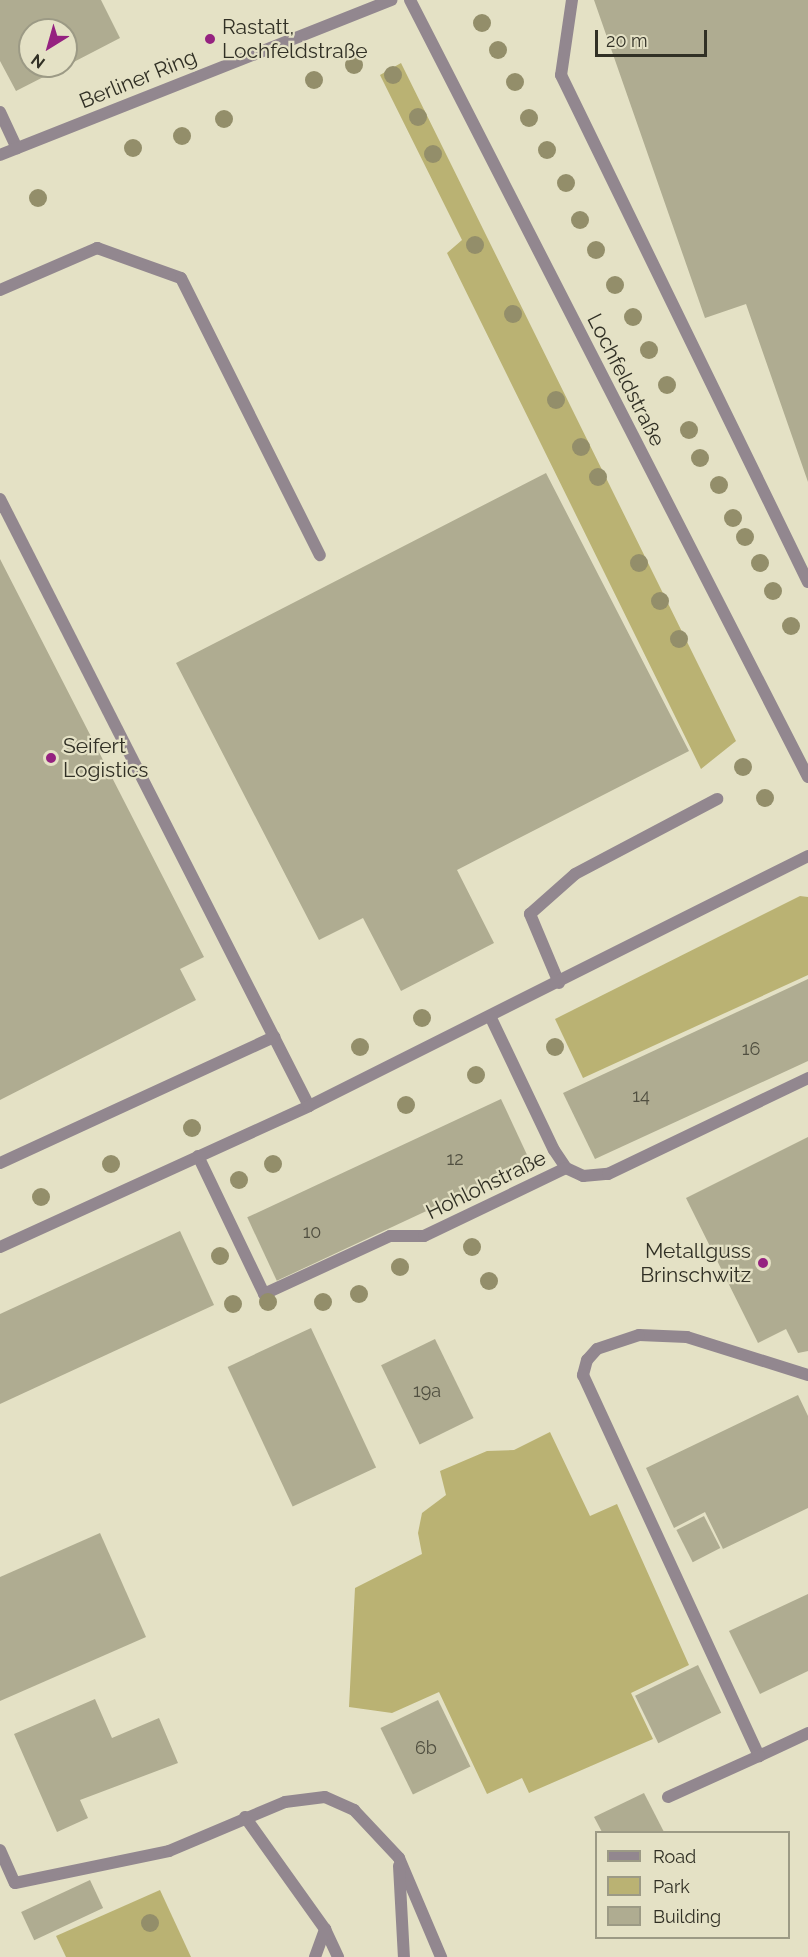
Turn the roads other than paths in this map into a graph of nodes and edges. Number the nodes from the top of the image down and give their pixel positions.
1 (392, 0) edge
2 (410, 0) edge
3 (572, 0) edge
4 (0, 112) edge
5 (18, 148) junction
6 (0, 155) edge
7 (0, 290) edge
8 (0, 499) edge
9 (320, 555) dead end
10 (808, 582) edge
11 (808, 777) edge
12 (717, 799) dead end
13 (808, 856) edge
14 (559, 983) junction
15 (490, 1017) junction
16 (274, 1037) junction
17 (808, 1078) edge
18 (309, 1106) junction
19 (198, 1156) junction
20 (0, 1163) edge
21 (566, 1168) junction
22 (0, 1247) edge
23 (808, 1375) edge
24 (808, 1733) edge
25 (759, 1756) junction
26 (668, 1797) dead end
27 (245, 1818) junction
28 (0, 1850) edge
29 (399, 1858) junction
30 (325, 1929) junction
31 (403, 1954) edge
32 (315, 1957) edge
33 (338, 1957) edge
34 (441, 1957) edge

1 - 5 street, Berliner Ring
2 - 11 street, Lochfeldstraße
3 - 10 street
4 - 5 street
5 - 6 street, Berliner Ring
7 - 9 street
8 - 16 street
12 - 14 street
13 - 14 street
14 - 15 street
15 - 18 street
15 - 21 street, Hohlohstraße
16 - 18 street
16 - 20 street
17 - 21 street, Hohlohstraße
18 - 19 street
19 - 21 street, Hohlohstraße
19 - 22 street
23 - 25 street
24 - 25 street
25 - 26 street
27 - 28 street
27 - 29 street
27 - 30 street
29 - 31 street
29 - 34 street
30 - 32 street
30 - 33 street

